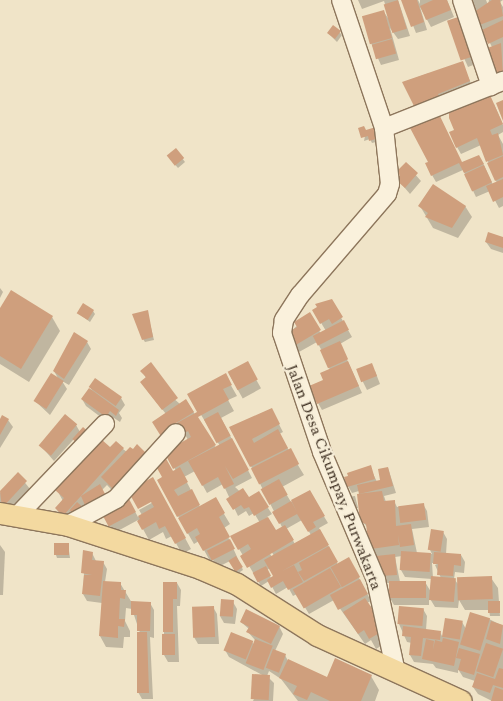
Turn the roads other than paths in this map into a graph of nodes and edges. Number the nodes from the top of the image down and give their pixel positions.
1 (340, 0) edge
2 (462, 0) edge
3 (497, 83) edge
4 (384, 128) junction
5 (105, 424) dead end
6 (176, 433) dead end
7 (9, 514) edge
8 (68, 525) junction
9 (394, 668) junction
10 (462, 701) edge

1 - 4 street, Jalan Desa Cikumpay, Purwakarta
2 - 3 street
3 - 4 street
4 - 9 street, Jalan Desa Cikumpay, Purwakarta
5 - 7 street
6 - 8 street
7 - 8 main road
8 - 9 main road
9 - 10 main road

